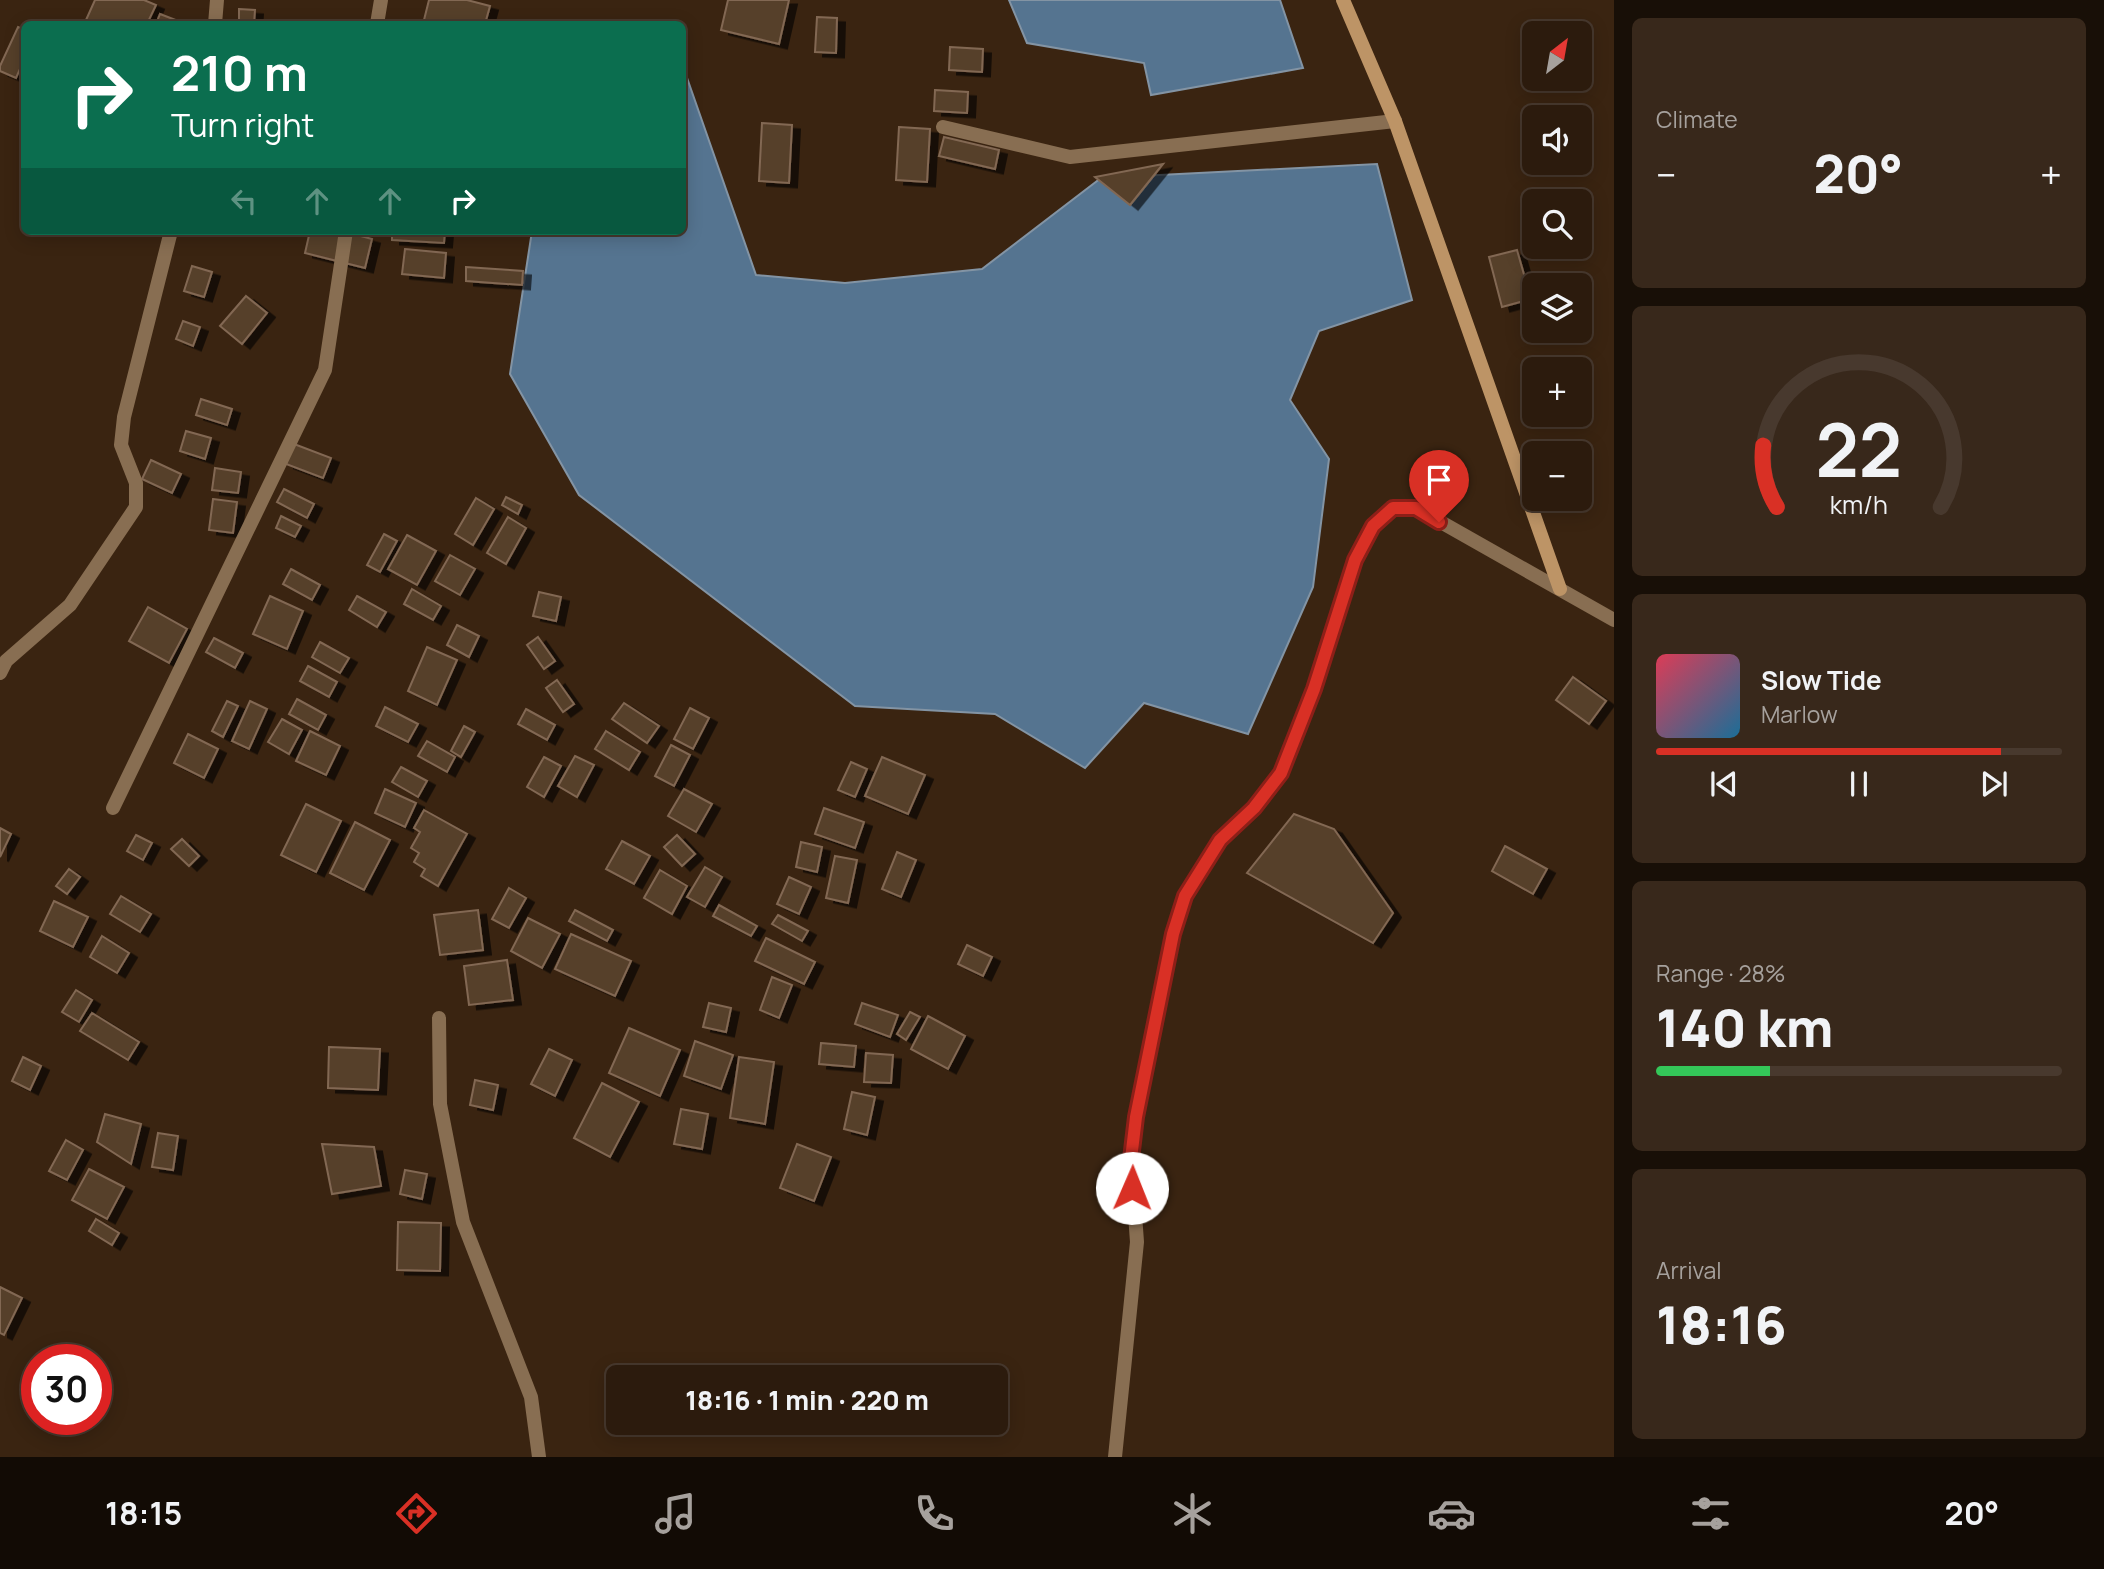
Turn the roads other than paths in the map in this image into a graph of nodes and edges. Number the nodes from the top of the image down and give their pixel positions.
1 (217, 0) edge
2 (381, 0) edge
3 (1343, 0) edge
4 (215, 21) edge
5 (378, 21) edge
6 (1395, 121) junction
7 (943, 127) dead end
8 (171, 235) edge
9 (345, 235) edge
10 (1560, 589) junction
11 (1614, 620) edge
12 (0, 673) edge
13 (113, 808) dead end
14 (439, 1018) dead end
15 (539, 1457) edge
16 (1115, 1457) edge

1 - 4 street
2 - 5 street
3 - 6 street
6 - 7 street
6 - 10 street
8 - 12 street
9 - 13 street
10 - 11 street
10 - 16 street
14 - 15 street

